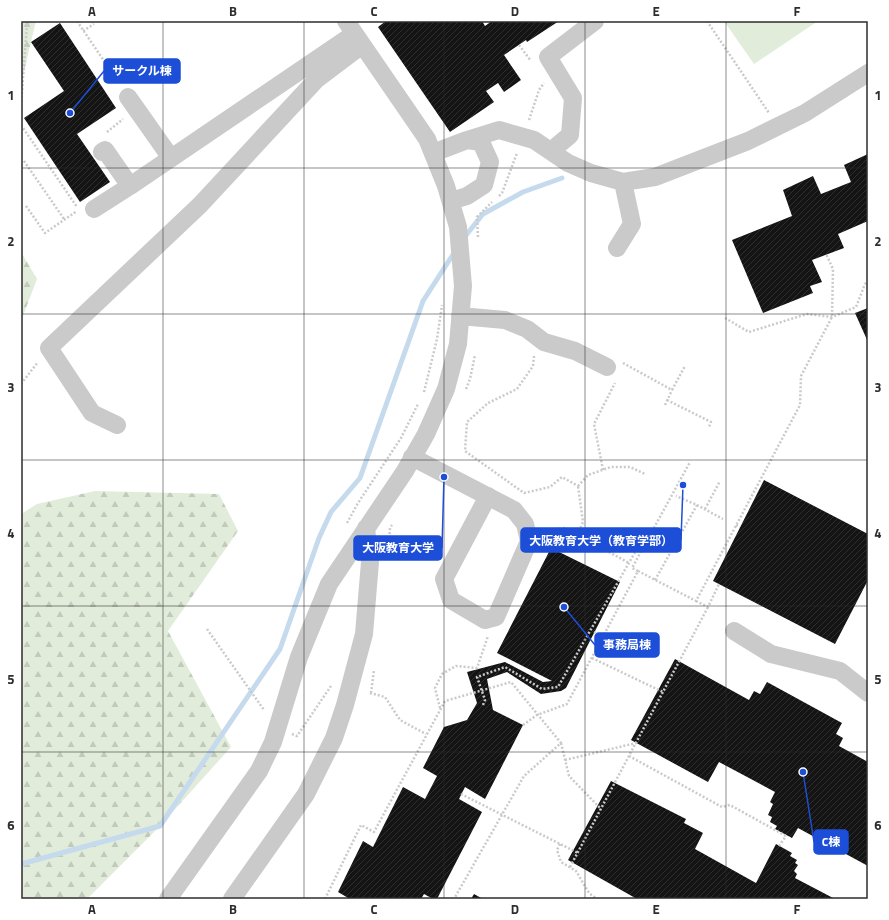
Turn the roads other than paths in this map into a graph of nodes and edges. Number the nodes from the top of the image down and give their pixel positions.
1 (595, 21) edge
2 (354, 34) edge
3 (868, 73) edge
4 (128, 97) road end
5 (468, 140) junction
6 (104, 151) road end
7 (551, 151) junction
8 (432, 154) junction
9 (171, 158) junction
10 (623, 182) junction
11 (130, 186) junction
12 (451, 201) junction
13 (94, 209) dead end
14 (617, 248) dead end
15 (460, 316) junction
16 (614, 365) road end
17 (117, 426) dead end
18 (412, 457) junction
19 (488, 496) junction
20 (366, 528) junction
21 (734, 631) dead end
22 (868, 693) edge
23 (168, 899) edge
24 (232, 899) edge

1 - 7 street
2 - 8 street
2 - 9 street
2 - 17 street
3 - 10 street
4 - 9 street
5 - 7 street
5 - 8 street
5 - 12 street
6 - 11 street
7 - 10 street
8 - 12 street
9 - 11 street
10 - 14 street
11 - 13 street
12 - 15 street
15 - 16 street
15 - 18 street
18 - 19 street
18 - 20 street
19 - 19 street
20 - 23 street
20 - 24 street
21 - 22 street

